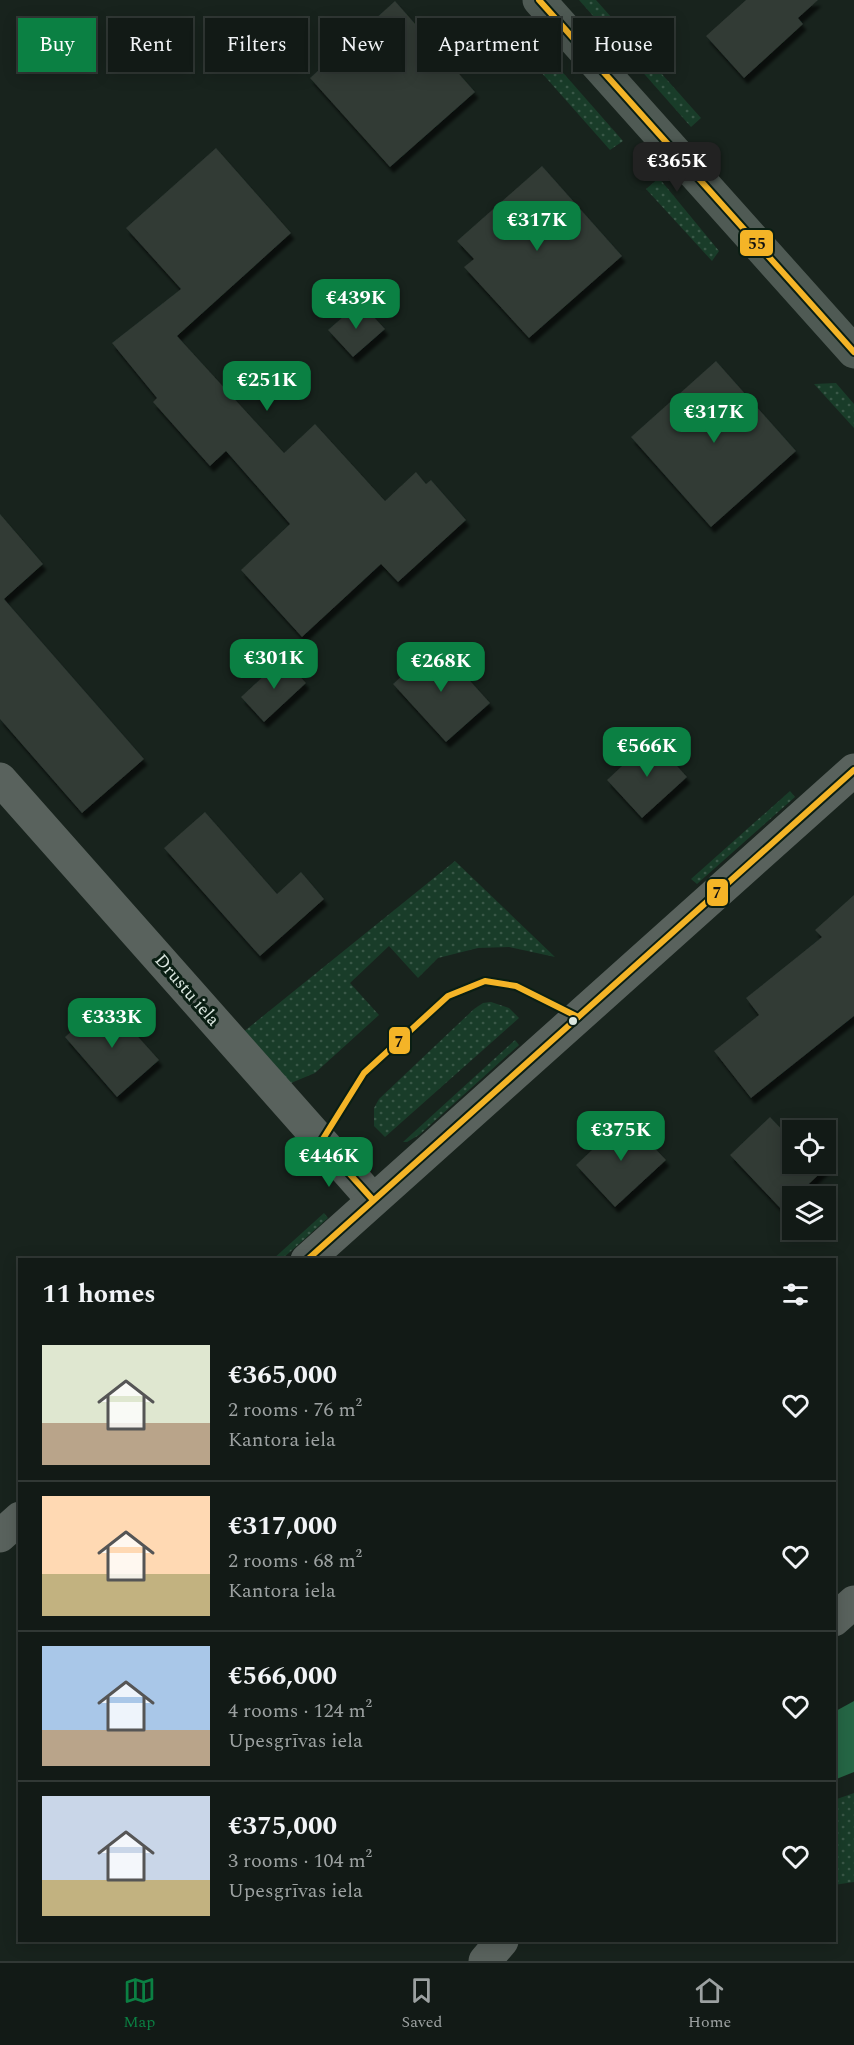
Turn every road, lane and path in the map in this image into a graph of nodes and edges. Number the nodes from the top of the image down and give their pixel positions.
1 (539, 0) edge
2 (854, 352) edge
3 (854, 770) edge
4 (0, 779) edge
5 (374, 1200) junction
6 (309, 1258) edge
7 (18, 1520) edge
8 (0, 1536) edge
9 (854, 1602) edge
10 (836, 1618) edge
11 (501, 1942) edge
12 (485, 1961) edge

1 - 2 main road
3 - 5 street
4 - 5 street, Drustu iela
5 - 6 street
7 - 8 street
9 - 10 street
11 - 12 street

